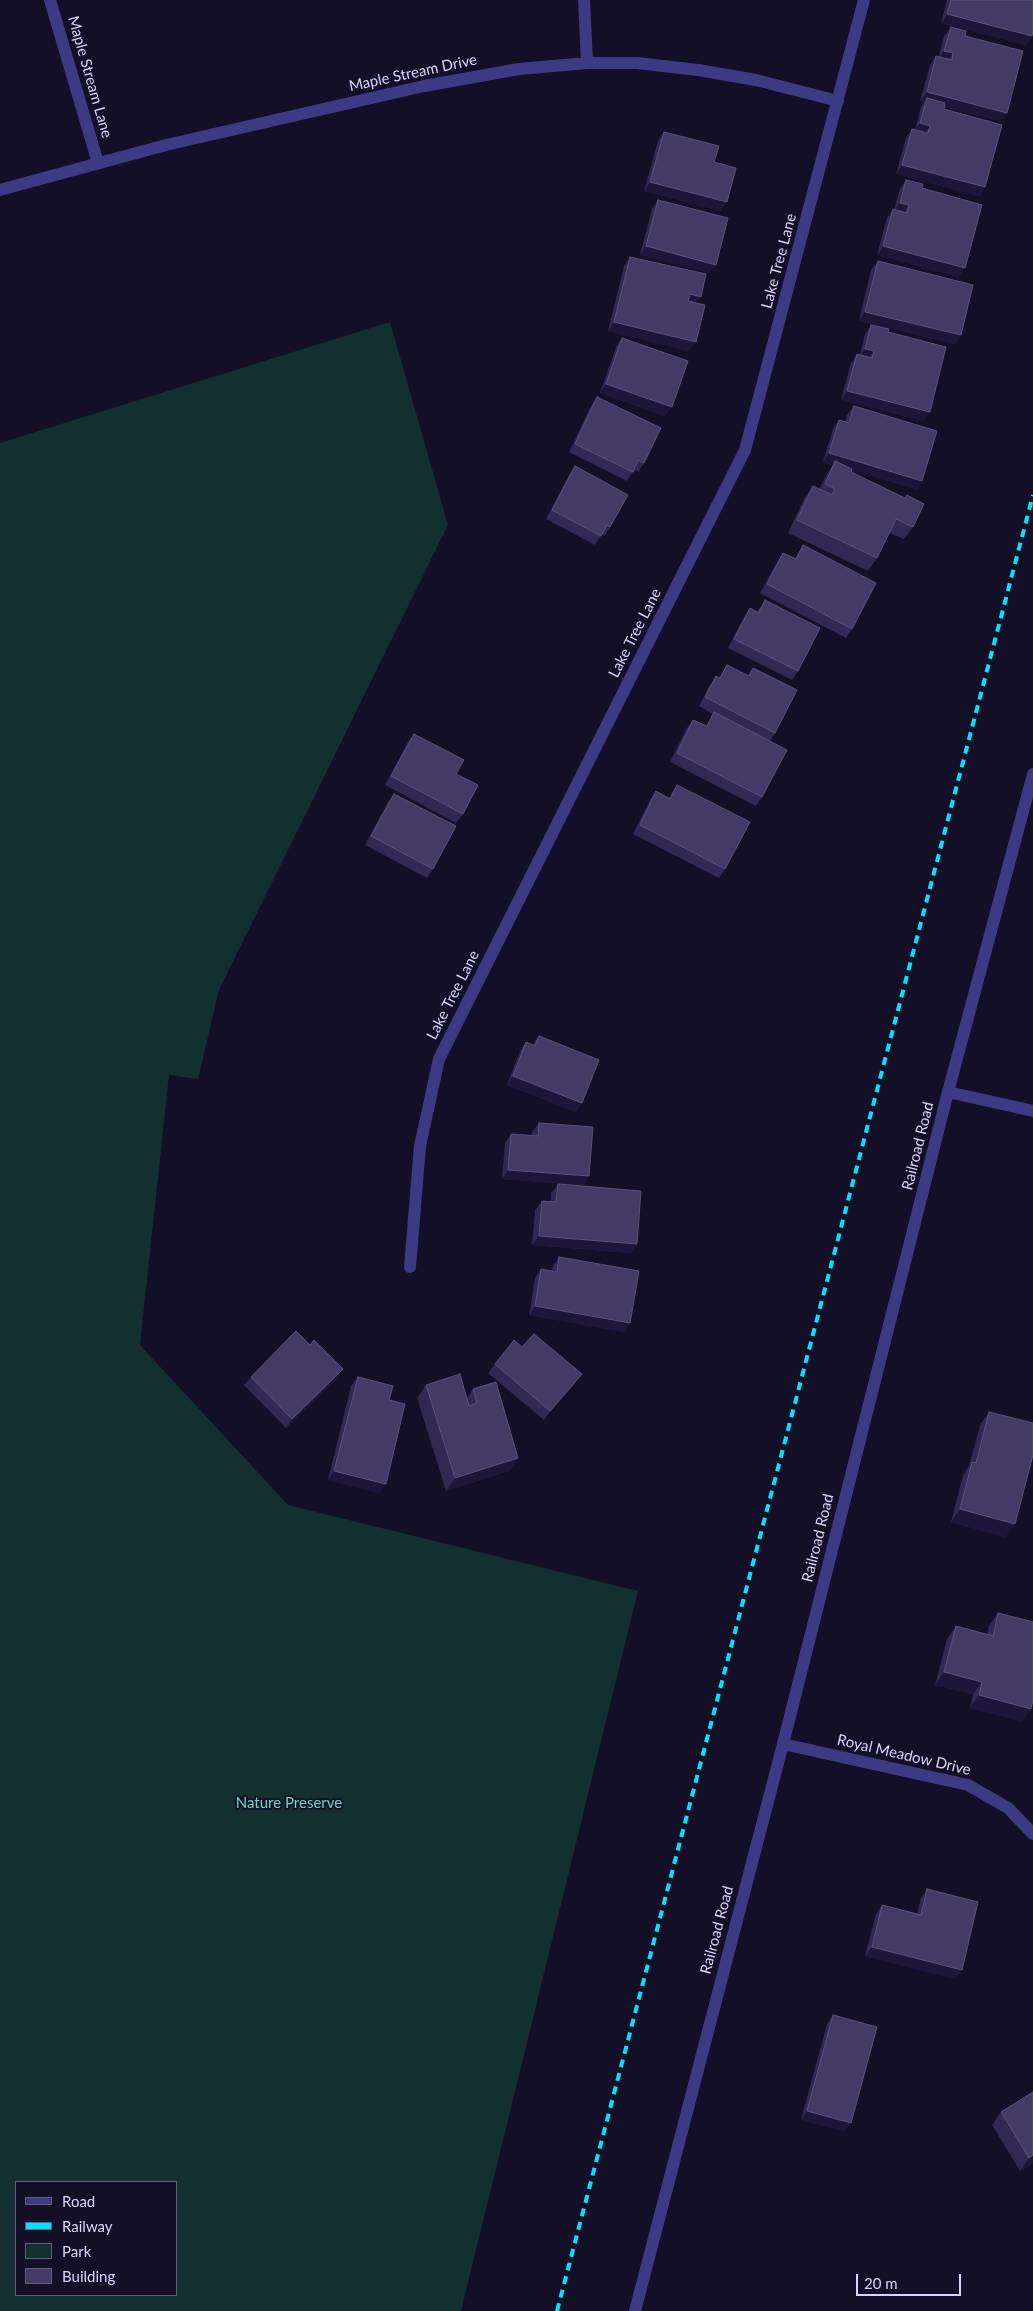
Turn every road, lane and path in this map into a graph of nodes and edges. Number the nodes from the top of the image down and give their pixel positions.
1 (50, 0) edge
2 (584, 0) edge
3 (864, 0) edge
4 (587, 63) junction
5 (838, 102) junction
6 (98, 163) junction
7 (0, 190) edge
8 (1033, 774) edge
9 (948, 1092) junction
10 (1033, 1111) edge
11 (410, 1267) dead end
12 (783, 1744) junction
13 (1033, 1834) edge
14 (635, 2311) edge

1 - 6 street, Maple Stream Lane
2 - 4 street
3 - 5 street, Lake Tree Lane
4 - 5 street, Maple Stream Drive
4 - 6 street, Maple Stream Drive
5 - 11 street, Lake Tree Lane
6 - 7 street, Maple Stream Drive
8 - 9 street, Railroad Road
9 - 10 street
9 - 12 street, Railroad Road
12 - 13 street, Royal Meadow Drive
12 - 14 street, Railroad Road

